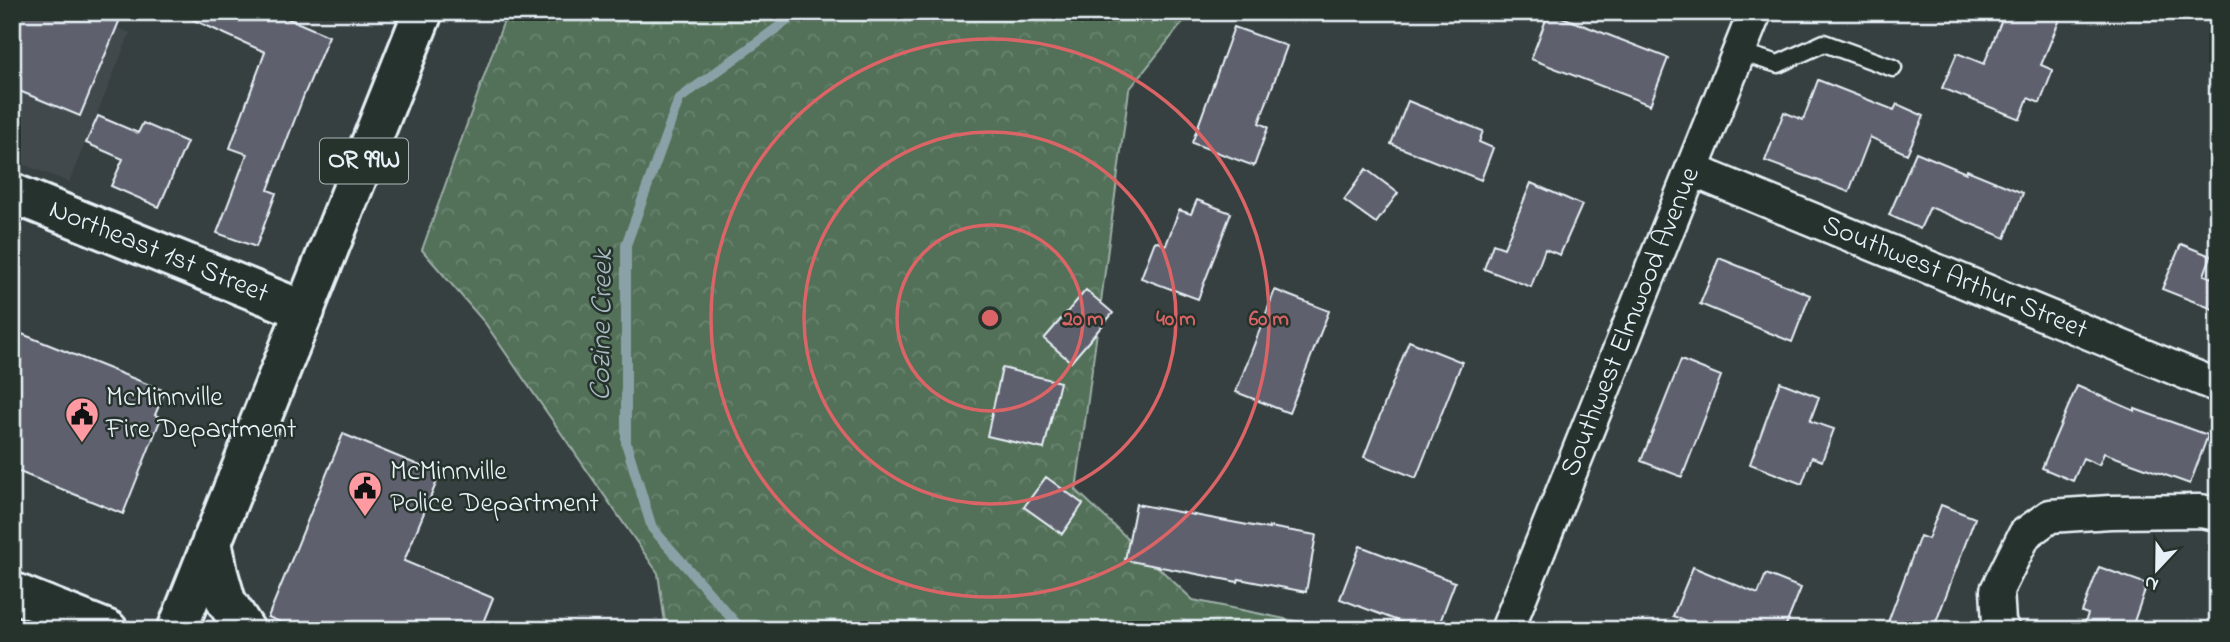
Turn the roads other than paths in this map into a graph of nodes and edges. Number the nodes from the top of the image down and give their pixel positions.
1 (423, 12) edge
2 (1755, 12) edge
3 (1739, 52) junction
4 (1893, 68) dead end
5 (1692, 170) junction
6 (12, 193) edge
7 (305, 311) junction
8 (2218, 386) edge
9 (2218, 514) edge
10 (212, 541) junction
11 (12, 592) edge
12 (108, 630) edge
13 (177, 630) edge
14 (245, 630) edge
15 (1507, 630) edge
16 (2003, 630) edge

1 - 7 main road, OR 99W
2 - 3 street, Southwest Elmwood Avenue
3 - 4 lane
3 - 5 street, Southwest Elmwood Avenue
5 - 8 street, Southwest Arthur Street
5 - 15 street, Southwest Elmwood Avenue
6 - 7 main road, Northeast 1st Street
7 - 10 main road, OR 99W
9 - 16 street
10 - 13 main road, OR 99W
10 - 14 main road
11 - 12 main road

